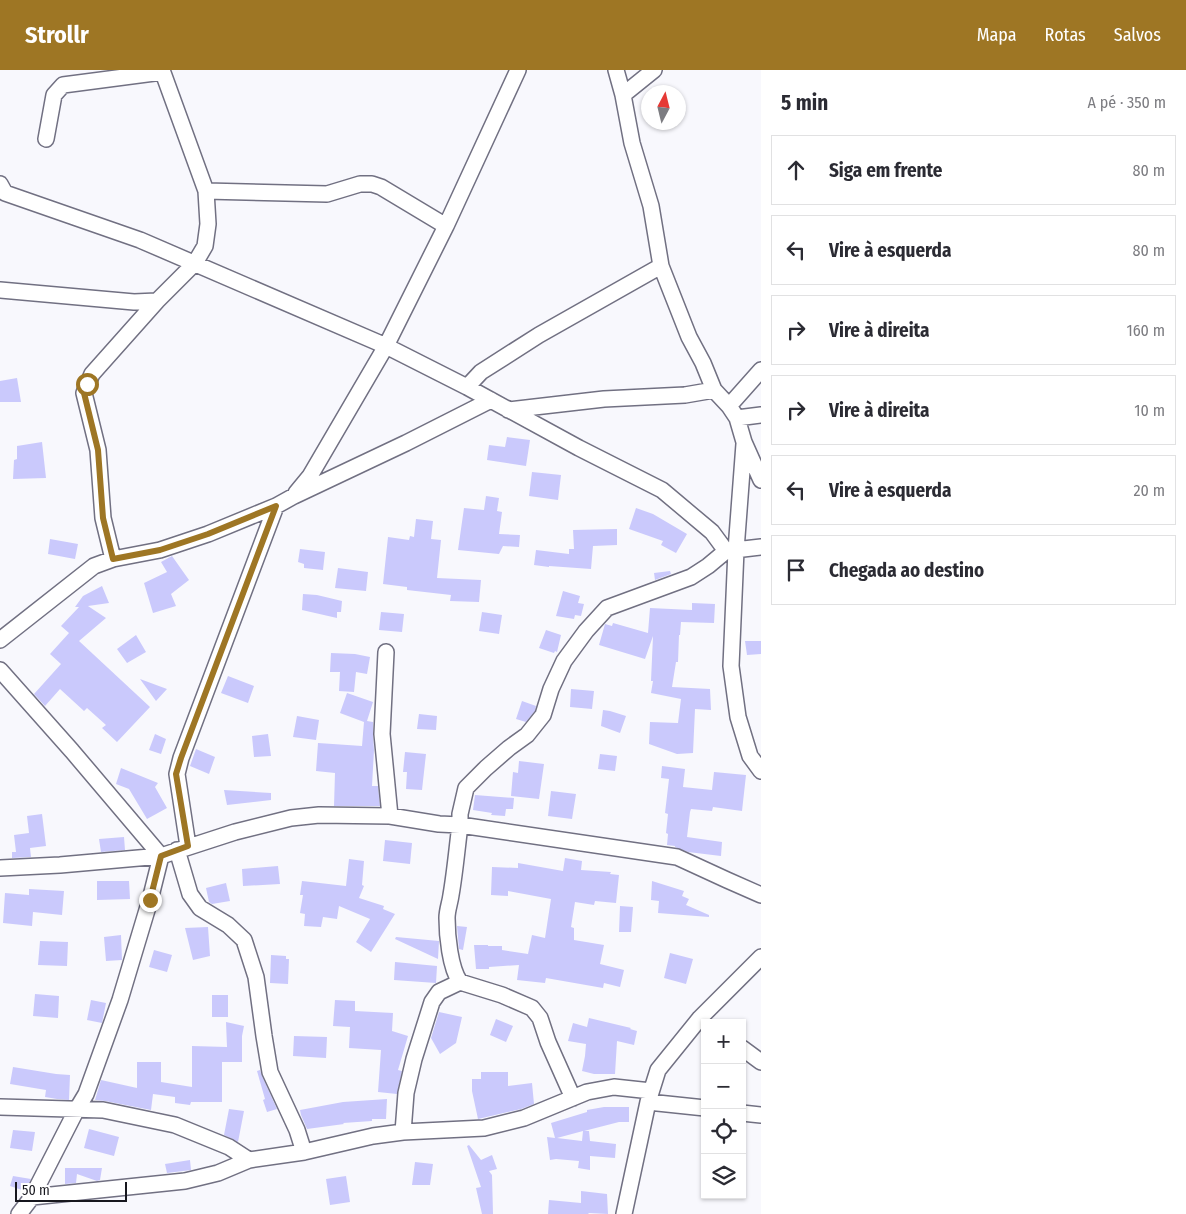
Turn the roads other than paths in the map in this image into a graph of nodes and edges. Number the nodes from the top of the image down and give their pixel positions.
1 (518, 70) edge
2 (616, 70) edge
3 (654, 70) edge
4 (162, 71) edge
5 (623, 95) junction
6 (46, 139) dead end
7 (0, 184) edge
8 (206, 190) junction
9 (446, 226) junction
10 (195, 263) junction
11 (660, 266) junction
12 (0, 290) edge
13 (157, 301) junction
14 (386, 346) junction
15 (761, 370) edge
16 (467, 387) junction
17 (714, 390) junction
18 (490, 400) junction
19 (508, 410) junction
20 (733, 412) junction
21 (761, 415) edge
22 (744, 442) junction
23 (761, 480) edge
24 (294, 496) junction
25 (276, 506) junction
26 (761, 547) edge
27 (731, 550) junction
28 (113, 559) junction
29 (0, 640) edge
30 (386, 652) dead end
31 (0, 670) edge
32 (761, 771) edge
33 (390, 816) junction
34 (460, 825) junction
35 (183, 848) junction
36 (161, 856) junction
37 (0, 868) edge
38 (761, 895) edge
39 (761, 957) edge
40 (460, 982) junction
41 (704, 1019) edge
42 (701, 1022) edge
43 (746, 1051) edge
44 (761, 1062) edge
45 (649, 1096) junction
46 (573, 1098) junction
47 (0, 1107) edge
48 (701, 1107) edge
49 (77, 1109) junction
50 (746, 1113) edge
51 (761, 1115) edge
52 (403, 1132) junction
53 (304, 1152) junction
54 (249, 1160) junction
55 (32, 1197) junction
56 (19, 1214) edge
57 (624, 1214) edge

1 - 9 street
2 - 5 street
3 - 5 street
4 - 6 street
4 - 8 street
5 - 11 street
7 - 10 street
8 - 9 street
8 - 10 street
9 - 14 street
10 - 13 street
10 - 14 street
11 - 16 street
11 - 17 street
12 - 13 street
13 - 28 street
14 - 16 street
14 - 24 street
15 - 20 street
16 - 18 street
17 - 19 street
17 - 20 street
18 - 19 street
18 - 24 street
19 - 27 street
20 - 21 street
20 - 22 street
22 - 23 street
22 - 27 street
24 - 25 street
25 - 28 street
25 - 35 street
26 - 27 street
27 - 32 street
27 - 34 street
28 - 29 street
30 - 33 street
31 - 36 street
33 - 34 street
33 - 35 street
34 - 38 street
34 - 40 street
35 - 36 street
35 - 53 street
36 - 37 street
36 - 49 street
39 - 41 street
40 - 46 street
40 - 52 street
42 - 45 street
43 - 44 street
45 - 46 street
45 - 48 street
45 - 57 street
46 - 52 street
47 - 49 street
49 - 54 street
49 - 55 street
50 - 51 street
52 - 53 street
53 - 54 street
54 - 55 street
55 - 56 street

